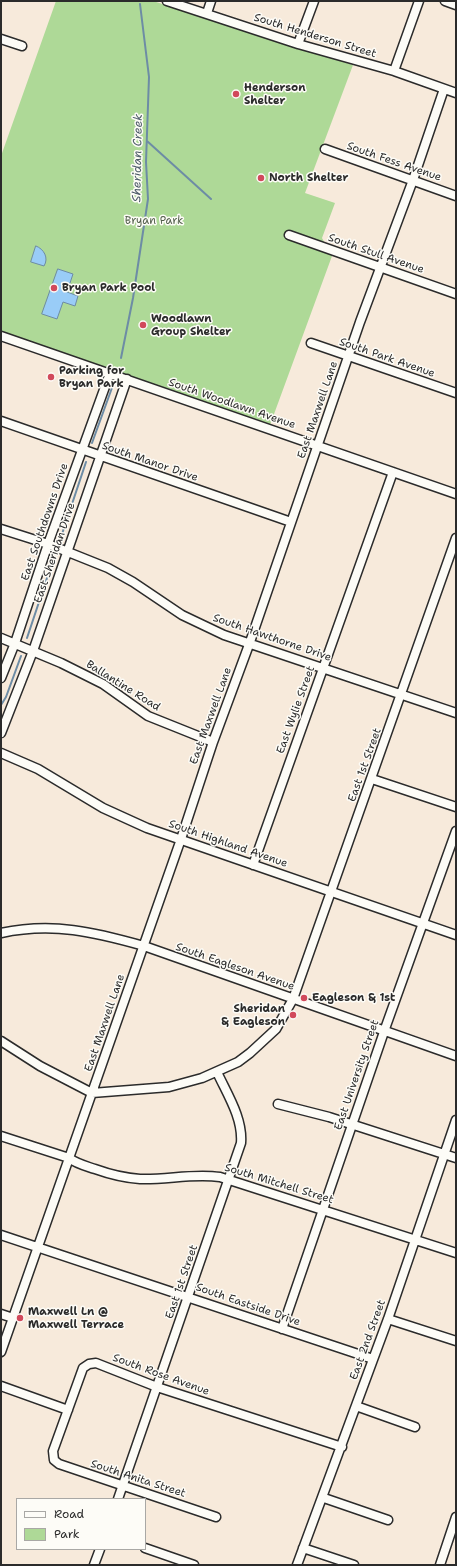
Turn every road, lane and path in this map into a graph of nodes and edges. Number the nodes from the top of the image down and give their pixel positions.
1 (167, 1) edge
2 (211, 1) edge
3 (314, 1) edge
4 (419, 1) edge
5 (445, 1) edge
6 (456, 5) edge
7 (207, 13) junction
8 (1, 39) edge
9 (298, 44) junction
10 (22, 46) dead end
11 (394, 71) junction
12 (444, 88) junction
13 (456, 93) edge
14 (325, 149) dead end
15 (413, 180) junction
16 (456, 196) edge
17 (289, 235) dead end
18 (380, 268) junction
19 (456, 294) edge
20 (1, 336) edge
21 (311, 343) dead end
22 (348, 355) junction
23 (110, 372) junction
24 (127, 379) junction
25 (456, 393) edge
26 (1, 422) edge
27 (317, 445) junction
28 (83, 450) junction
29 (100, 456) junction
30 (393, 472) junction
31 (456, 494) edge
32 (291, 522) junction
33 (1, 529) edge
34 (456, 538) edge
35 (48, 544) junction
36 (67, 552) junction
37 (1, 638) edge
38 (250, 642) junction
39 (15, 643) junction
40 (33, 651) junction
41 (323, 667) junction
42 (1, 678) edge
43 (402, 695) junction
44 (456, 713) edge
45 (1, 733) edge
46 (213, 742) junction
47 (1, 753) edge
48 (372, 779) junction
49 (456, 807) edge
50 (456, 831) edge
51 (181, 839) junction
52 (253, 865) junction
53 (330, 892) junction
54 (422, 924) junction
55 (1, 932) edge
56 (456, 935) edge
57 (144, 946) junction
58 (293, 999) junction
59 (384, 1031) junction
60 (1, 1041) edge
61 (456, 1056) edge
62 (217, 1072) junction
63 (92, 1093) junction
64 (278, 1104) dead end
65 (456, 1120) edge
66 (352, 1124) junction
67 (1, 1136) edge
68 (444, 1154) junction
69 (69, 1158) junction
70 (456, 1158) edge
71 (229, 1179) junction
72 (323, 1209) junction
73 (1, 1235) edge
74 (415, 1240) junction
75 (38, 1248) junction
76 (456, 1253) edge
77 (188, 1297) junction
78 (1, 1314) edge
79 (13, 1318) junction
80 (388, 1319) junction
81 (282, 1329) junction
82 (456, 1341) edge
83 (1, 1352) edge
84 (373, 1359) junction
85 (1, 1386) edge
86 (157, 1387) junction
87 (356, 1406) junction
88 (68, 1410) junction
89 (415, 1427) dead end
90 (342, 1447) junction
91 (122, 1485) junction
92 (118, 1498) edge
93 (324, 1498) junction
94 (216, 1517) dead end
95 (456, 1517) edge
96 (388, 1520) dead end
97 (452, 1543) edge
98 (146, 1548) edge
99 (303, 1548) junction
100 (100, 1550) edge
101 (94, 1565) edge
102 (194, 1565) edge
103 (297, 1565) edge
104 (354, 1565) edge
105 (440, 1565) edge

1 - 7 street, South Henderson Street
2 - 7 street
3 - 9 street
4 - 11 street
5 - 6 street
7 - 9 street, South Henderson Street
8 - 10 street
9 - 11 street, South Henderson Street
11 - 12 street, South Henderson Street
12 - 13 street, South Henderson Street
12 - 15 street, East Maxwell Lane
14 - 15 street, South Fess Avenue
15 - 16 street, South Fess Avenue
15 - 18 street, East Maxwell Lane
17 - 18 street, South Stull Avenue
18 - 19 street, South Stull Avenue
18 - 22 street, East Maxwell Lane
20 - 23 street, South Woodlawn Avenue
21 - 22 street, South Park Avenue
22 - 25 street, South Park Avenue
22 - 27 street, East Maxwell Lane
23 - 24 street, South Woodlawn Avenue
23 - 28 street, East Southdowns Drive
24 - 27 street, South Woodlawn Avenue
24 - 29 street, East Sheridan Drive
26 - 28 street, South Manor Drive
27 - 30 street, South Woodlawn Avenue
27 - 32 street, East Maxwell Lane
28 - 29 street, South Manor Drive
28 - 35 street, East Southdowns Drive
29 - 32 street, South Manor Drive
29 - 36 street, East Sheridan Drive
30 - 31 street, South Woodlawn Avenue
30 - 41 street, East Wylie Street
32 - 38 street, East Maxwell Lane
33 - 35 street, South Hawthorne Drive
34 - 43 street, East 1st Street
35 - 36 street, South Hawthorne Drive
35 - 39 street, East Southdowns Drive
36 - 38 street, South Hawthorne Drive
36 - 40 street, East Sheridan Drive
37 - 39 street, Ballantine Road
38 - 41 street, South Hawthorne Drive
38 - 46 street, East Maxwell Lane
39 - 40 street, Ballantine Road
39 - 42 street, East Southdowns Drive
40 - 45 street, East Sheridan Drive
40 - 46 street, Ballantine Road
41 - 43 street, South Hawthorne Drive
41 - 52 street, East Wylie Street
43 - 44 street, South Hawthorne Drive
43 - 48 street, East 1st Street
46 - 51 street, East Maxwell Lane
47 - 51 street, South Highland Avenue
48 - 49 street
48 - 53 street, East 1st Street
50 - 54 street, East University Street
51 - 52 street, South Highland Avenue
51 - 57 street, East Maxwell Lane
52 - 53 street, South Highland Avenue
53 - 54 street, South Highland Avenue
53 - 58 street, East 1st Street
54 - 56 street, South Highland Avenue
54 - 59 street, East University Street
55 - 57 street, South Eagleson Avenue
57 - 58 street, South Eagleson Avenue
57 - 63 street, East Maxwell Lane
58 - 59 street, South Eagleson Avenue
58 - 62 street, East 1st Street
59 - 61 street, South Eagleson Avenue
59 - 66 street, East University Street
60 - 63 street
62 - 63 street, East 1st Street
62 - 71 street, East 1st Street
63 - 69 street, East Maxwell Lane
64 - 66 street
65 - 68 street, East 2nd Street
66 - 68 street
66 - 72 street, East University Street
67 - 69 street, South Mitchell Street
68 - 70 street
68 - 74 street, East 2nd Street
69 - 71 street, South Mitchell Street
69 - 75 street, East Maxwell Lane
71 - 72 street, South Mitchell Street
71 - 77 street, East 1st Street
72 - 74 street, South Mitchell Street
72 - 81 street, East University Street
73 - 75 street, South Eastside Drive
74 - 76 street, South Mitchell Street
74 - 80 street, East 2nd Street
75 - 77 street, South Eastside Drive
75 - 79 street, East Maxwell Lane
77 - 81 street, South Eastside Drive
77 - 86 street, East 1st Street
78 - 79 street
79 - 83 street, East Maxwell Lane
80 - 82 street
80 - 84 street, East 2nd Street
81 - 84 street, South Eastside Drive
84 - 87 street, East 2nd Street
85 - 88 street
86 - 88 street, South Rose Avenue
86 - 90 street, South Rose Avenue
86 - 91 street, East 1st Street
87 - 89 street
87 - 90 street, East 2nd Street
88 - 91 street, South Anita Street
90 - 93 street, East 2nd Street
91 - 92 street, East 1st Street
91 - 94 street, South Anita Street
93 - 96 street
93 - 99 street, East 2nd Street
95 - 97 street
97 - 105 street
98 - 102 street
99 - 103 street, East 2nd Street
99 - 104 street
100 - 101 street

